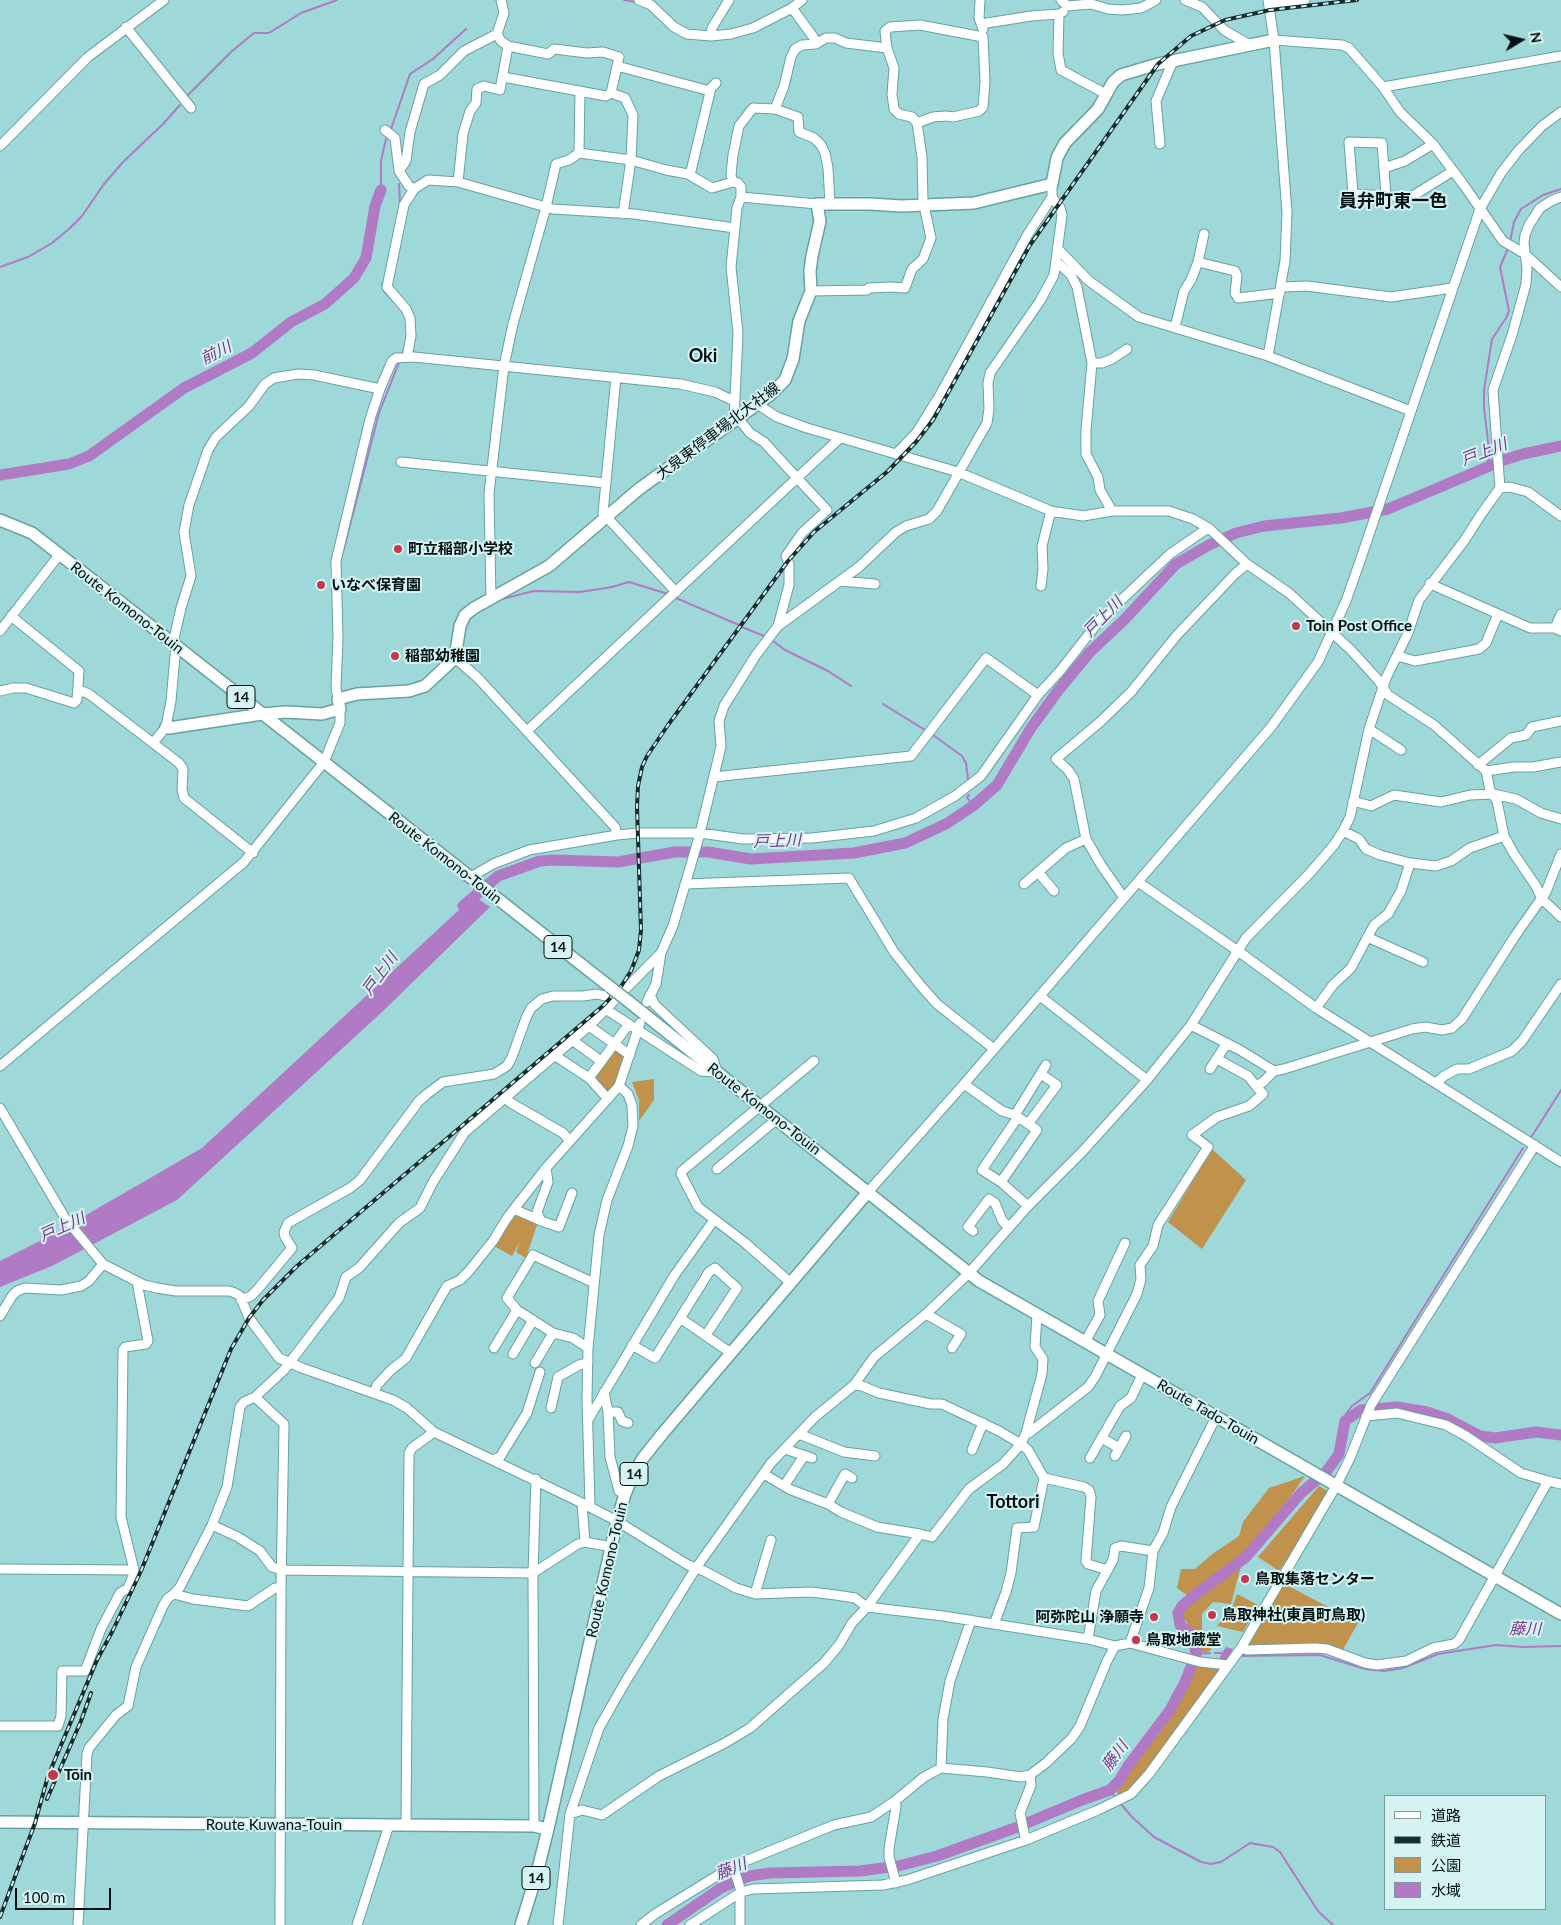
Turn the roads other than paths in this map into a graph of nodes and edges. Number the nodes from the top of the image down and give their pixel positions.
1 (164, 0) edge
2 (501, 0) edge
3 (639, 0) edge
4 (729, 0) edge
5 (802, 0) edge
6 (980, 0) edge
7 (1185, 0) edge
8 (1305, 0) edge
9 (1153, 1) edge
10 (1063, 2) edge
11 (1269, 2) edge
12 (792, 8) junction
13 (1059, 14) junction
14 (981, 24) junction
15 (126, 27) junction
16 (497, 34) junction
17 (711, 36) junction
18 (983, 37) junction
19 (1274, 40) junction
20 (816, 44) junction
21 (1248, 44) junction
22 (508, 46) junction
23 (888, 48) junction
24 (1561, 56) edge
25 (1173, 61) junction
26 (617, 66) junction
27 (503, 77) junction
28 (1383, 87) junction
29 (580, 91) junction
30 (612, 93) junction
31 (1106, 94) junction
32 (191, 108) dead end
33 (775, 109) junction
34 (1561, 112) edge
35 (917, 123) junction
36 (385, 130) dead end
37 (1160, 144) dead end
38 (1432, 144) junction
39 (0, 146) edge
40 (579, 153) junction
41 (631, 160) junction
42 (1384, 168) junction
43 (399, 171) junction
44 (1453, 171) junction
45 (690, 175) junction
46 (458, 182) junction
47 (733, 182) junction
48 (1052, 184) junction
49 (414, 189) junction
50 (1386, 196) junction
51 (741, 197) junction
52 (1052, 197) junction
53 (1561, 197) edge
54 (817, 204) junction
55 (830, 204) junction
56 (925, 205) junction
57 (546, 208) junction
58 (1480, 209) junction
59 (623, 214) junction
60 (734, 228) junction
61 (1204, 234) dead end
62 (1057, 248) junction
63 (1521, 252) junction
64 (1056, 262) junction
65 (1198, 262) junction
66 (1561, 287) edge
67 (1452, 288) junction
68 (1281, 290) junction
69 (811, 291) junction
70 (1175, 327) junction
71 (1127, 349) dead end
72 (1268, 356) junction
73 (402, 357) junction
74 (1092, 363) junction
75 (504, 366) junction
76 (616, 377) junction
77 (380, 389) junction
78 (734, 401) junction
79 (757, 404) junction
80 (1411, 411) junction
81 (736, 419) junction
82 (840, 438) junction
83 (896, 454) junction
84 (401, 462) dead end
85 (490, 471) junction
86 (958, 472) junction
87 (797, 478) junction
88 (606, 483) junction
89 (1500, 488) junction
90 (1050, 510) junction
91 (1112, 511) junction
92 (606, 516) junction
93 (1561, 516) edge
94 (0, 520) edge
95 (1209, 528) junction
96 (59, 555) junction
97 (1246, 564) junction
98 (840, 582) junction
99 (1430, 583) junction
100 (875, 584) dead end
101 (1041, 586) dead end
102 (676, 592) junction
103 (491, 599) junction
104 (1498, 614) junction
105 (1561, 614) edge
106 (11, 616) junction
107 (778, 626) junction
108 (1558, 630) edge
109 (0, 631) edge
110 (1332, 633) junction
111 (174, 644) junction
112 (1398, 656) junction
113 (455, 658) junction
114 (1383, 688) junction
115 (79, 690) junction
116 (0, 691) edge
117 (1038, 695) junction
118 (339, 704) junction
119 (262, 714) junction
120 (1561, 721) edge
121 (166, 727) junction
122 (1369, 728) junction
123 (526, 731) junction
124 (153, 743) junction
125 (1401, 750) dead end
126 (324, 762) junction
127 (1561, 762) edge
128 (1482, 768) junction
129 (714, 777) junction
130 (1493, 794) junction
131 (1353, 801) junction
132 (1561, 819) edge
133 (1343, 832) junction
134 (617, 835) junction
135 (699, 835) junction
136 (1504, 836) junction
137 (1086, 839) junction
138 (253, 853) junction
139 (1561, 854) edge
140 (1410, 863) junction
141 (1038, 872) junction
142 (474, 879) junction
143 (1138, 882) junction
144 (685, 883) junction
145 (1024, 884) dead end
146 (1054, 891) dead end
147 (1124, 898) junction
148 (1542, 899) junction
149 (1561, 917) edge
150 (1367, 937) junction
151 (1238, 951) junction
152 (661, 953) junction
153 (1423, 962) dead end
154 (1561, 984) edge
155 (607, 992) junction
156 (1040, 996) junction
157 (1316, 1008) junction
158 (607, 1010) junction
159 (629, 1024) junction
160 (1190, 1025) junction
161 (589, 1026) junction
162 (639, 1026) junction
163 (572, 1040) junction
164 (1371, 1041) junction
165 (1227, 1043) junction
166 (614, 1044) junction
167 (994, 1049) junction
168 (554, 1055) junction
169 (630, 1055) junction
170 (1217, 1059) junction
171 (601, 1061) junction
172 (814, 1062) dead end
173 (1046, 1065) dead end
174 (0, 1066) edge
175 (1210, 1069) dead end
176 (1274, 1070) junction
177 (717, 1072) junction
178 (1041, 1074) junction
179 (589, 1078) junction
180 (1147, 1080) junction
181 (1436, 1083) junction
182 (964, 1084) junction
183 (619, 1086) junction
184 (1256, 1086) junction
185 (504, 1097) junction
186 (608, 1100) junction
187 (760, 1105) junction
188 (0, 1108) edge
189 (1017, 1116) junction
190 (778, 1119) junction
191 (1028, 1124) junction
192 (570, 1141) junction
193 (1535, 1145) junction
194 (1561, 1162) edge
195 (546, 1168) junction
196 (717, 1169) dead end
197 (1001, 1182) junction
198 (868, 1192) junction
199 (572, 1193) dead end
200 (1028, 1206) junction
201 (514, 1209) junction
202 (714, 1220) junction
203 (541, 1221) junction
204 (1009, 1228) junction
205 (973, 1231) dead end
206 (1125, 1243) dead end
207 (103, 1264) junction
208 (969, 1274) junction
209 (137, 1282) junction
210 (594, 1283) junction
211 (790, 1283) junction
212 (242, 1300) junction
213 (517, 1310) junction
214 (926, 1314) junction
215 (1037, 1315) junction
216 (0, 1316) edge
217 (680, 1318) junction
218 (533, 1320) junction
219 (553, 1333) junction
220 (706, 1335) junction
221 (1085, 1342) junction
222 (632, 1345) junction
223 (494, 1348) dead end
224 (588, 1348) junction
225 (952, 1348) dead end
226 (731, 1352) junction
227 (513, 1354) dead end
228 (1106, 1354) junction
229 (289, 1362) junction
230 (535, 1363) dead end
231 (588, 1363) junction
232 (540, 1372) dead end
233 (1142, 1375) junction
234 (854, 1385) junction
235 (604, 1392) junction
236 (374, 1393) junction
237 (255, 1397) junction
238 (551, 1408) dead end
239 (608, 1412) junction
240 (1368, 1412) junction
241 (1216, 1417) junction
242 (588, 1420) junction
243 (628, 1423) dead end
244 (983, 1423) junction
245 (434, 1432) junction
246 (1026, 1433) junction
247 (799, 1434) junction
248 (1126, 1436) dead end
249 (1102, 1438) junction
250 (1021, 1444) junction
251 (785, 1448) junction
252 (972, 1450) dead end
253 (875, 1456) dead end
254 (1090, 1458) dead end
255 (494, 1460) junction
256 (764, 1474) junction
257 (852, 1478) dead end
258 (1044, 1478) junction
259 (536, 1479) junction
260 (1548, 1481) junction
261 (1332, 1484) junction
262 (1561, 1484) edge
263 (784, 1486) junction
264 (625, 1494) junction
265 (586, 1504) junction
266 (828, 1504) junction
267 (617, 1521) junction
268 (212, 1525) junction
269 (920, 1534) junction
270 (771, 1540) dead end
271 (584, 1542) junction
272 (612, 1547) junction
273 (1153, 1551) junction
274 (696, 1568) junction
275 (0, 1569) edge
276 (134, 1570) junction
277 (282, 1570) junction
278 (1108, 1570) junction
279 (408, 1571) junction
280 (534, 1573) junction
281 (1494, 1577) junction
282 (281, 1588) junction
283 (174, 1594) junction
284 (755, 1594) junction
285 (867, 1607) junction
286 (1561, 1614) edge
287 (971, 1620) junction
288 (994, 1624) junction
289 (1088, 1639) junction
290 (1130, 1643) junction
291 (1115, 1646) junction
292 (1240, 1649) junction
293 (1230, 1662) junction
294 (0, 1726) edge
295 (940, 1768) junction
296 (1030, 1775) junction
297 (896, 1801) junction
298 (570, 1814) junction
299 (0, 1822) edge
300 (84, 1823) junction
301 (280, 1825) junction
302 (390, 1826) junction
303 (406, 1826) junction
304 (534, 1826) junction
305 (548, 1830) junction
306 (1025, 1837) dead end
307 (735, 1870) junction
308 (896, 1882) junction
309 (740, 1890) junction
310 (78, 1925) edge
311 (280, 1925) edge
312 (357, 1925) edge
313 (521, 1925) edge
314 (558, 1925) edge
315 (640, 1925) edge
316 (690, 1925) edge
317 (740, 1925) edge

1 - 15 street
2 - 16 street
3 - 17 street
4 - 17 street
5 - 12 street
6 - 14 street
7 - 21 street
8 - 11 street
9 - 10 street
10 - 13 street
11 - 19 street
12 - 17 street
12 - 20 street
13 - 14 street
13 - 31 street
14 - 18 street
15 - 32 street
15 - 39 street
16 - 22 street
16 - 43 street
18 - 23 street
18 - 35 street
19 - 21 main road
19 - 28 street
19 - 68 street
20 - 23 street
20 - 33 street
21 - 25 main road
22 - 26 street
22 - 27 street
23 - 35 street
24 - 28 street
25 - 31 main road
25 - 37 street
26 - 30 street
26 - 45 street
27 - 29 street
27 - 46 street
28 - 38 street
29 - 30 street
29 - 40 street
30 - 41 street
31 - 48 main road
33 - 47 street
33 - 55 street
34 - 58 street
35 - 56 street
36 - 43 street
38 - 42 street
38 - 44 street
40 - 41 street
40 - 57 street
41 - 45 street
41 - 59 street
42 - 50 street
42 - 50 street
43 - 49 street
44 - 50 street
44 - 58 street
45 - 47 street
46 - 49 street
46 - 57 street
47 - 51 street
48 - 52 street
48 - 56 main road
49 - 73 street
51 - 54 street
51 - 60 street
52 - 62 street
52 - 83 street
53 - 63 street
54 - 55 main road
54 - 69 main road, 大泉東停車場北大社線
55 - 56 main road
56 - 69 street
57 - 59 street
57 - 75 street
58 - 63 street
58 - 67 street
59 - 60 street
60 - 78 street
61 - 65 street
62 - 64 street
62 - 70 street
63 - 66 street
63 - 89 street
64 - 74 street
64 - 86 street
65 - 68 street
65 - 70 street
67 - 68 street
67 - 80 street
68 - 72 street
69 - 79 main road, 大泉東停車場北大社線
70 - 72 street
71 - 74 street
72 - 80 street
73 - 75 street
73 - 77 street
74 - 91 street
75 - 76 street
75 - 85 street
76 - 78 street
76 - 88 street
77 - 111 street
77 - 118 street
78 - 81 street
79 - 81 main road, 大泉東停車場北大社線
79 - 82 street
80 - 110 street
81 - 87 street
81 - 92 main road, 大泉東停車場北大社線
82 - 83 street
82 - 87 street
83 - 86 street
84 - 85 street
85 - 88 street
85 - 103 street
86 - 90 street
86 - 98 street
87 - 102 street
87 - 107 street
88 - 92 street
89 - 93 street
89 - 99 street
90 - 91 street
90 - 101 street
91 - 95 street
92 - 102 street
92 - 103 main road, 大泉東停車場北大社線
94 - 96 main road, Route Komono-Touin / 14
95 - 97 street
95 - 117 street
96 - 106 street
96 - 111 main road, Route Komono-Touin / 14
97 - 110 street
97 - 137 street
98 - 100 street
98 - 107 street
99 - 104 street
99 - 112 street
102 - 123 street
103 - 113 main road, 大泉東停車場北大社線
104 - 108 street
104 - 112 street
105 - 108 street
106 - 109 street
106 - 115 street
107 - 129 street
110 - 114 street
110 - 143 street
111 - 119 main road, Route Komono-Touin / 14
111 - 121 street
112 - 114 street
113 - 118 main road
113 - 123 street
114 - 122 street
114 - 128 street
115 - 116 street
115 - 124 street
117 - 129 street
117 - 135 street
118 - 119 main road
118 - 126 street
119 - 121 main road
119 - 126 main road, Route Komono-Touin / 14
120 - 128 street
121 - 124 street
122 - 125 street
122 - 131 street
123 - 134 street
124 - 138 street
126 - 138 street
126 - 142 main road, Route Komono-Touin / 14
127 - 128 street
128 - 130 street
129 - 135 street
130 - 131 street
130 - 132 street
130 - 136 street
131 - 133 street
133 - 140 street
133 - 151 street
134 - 135 street
134 - 142 street
135 - 144 street
136 - 140 street
136 - 148 street
137 - 141 street
137 - 147 street
138 - 174 street
139 - 148 street
140 - 150 street
141 - 145 street
141 - 146 street
142 - 155 main road, Route Komono-Touin / 14
143 - 147 street
143 - 151 street
144 - 152 street
144 - 167 street
147 - 156 street
148 - 149 street
148 - 164 street
150 - 153 street
150 - 157 street
151 - 157 street
151 - 160 street
152 - 158 street
152 - 177 street
154 - 181 street
155 - 177 main road, Route Komono-Touin / 14, bridge
155 - 212 street
156 - 167 street
156 - 180 street
157 - 164 street
158 - 159 street
158 - 161 street
159 - 162 street
159 - 166 street
160 - 165 street
160 - 180 street
161 - 163 street
161 - 166 street
162 - 169 street
162 - 177 street
163 - 168 street
163 - 171 street
164 - 176 street
164 - 181 street
165 - 170 street
165 - 176 street
166 - 169 street
166 - 171 street
167 - 182 street
168 - 179 street
168 - 185 street
169 - 183 street
170 - 175 street
170 - 184 street
171 - 179 street
172 - 187 street
173 - 178 street
176 - 184 street
177 - 187 main road, Route Komono-Touin / 14
178 - 189 street
178 - 191 street
179 - 186 street
180 - 200 street
181 - 193 street
182 - 189 street
182 - 198 street
183 - 186 street
183 - 210 street
184 - 228 street
185 - 192 street
185 - 229 street
186 - 192 street
187 - 190 main road, Route Komono-Touin / 14
187 - 202 street
188 - 207 street
189 - 191 street
189 - 197 street
190 - 196 street
190 - 198 main road, Route Komono-Touin / 14
191 - 197 street
192 - 195 street
193 - 194 street
193 - 240 street
195 - 201 street
195 - 203 street
197 - 200 street
198 - 208 main road, Route Tado-Touin
198 - 211 main road, Route Komono-Touin / 14
199 - 203 street
200 - 204 street
201 - 203 street
201 - 236 street
202 - 211 street
202 - 222 street
204 - 205 street
204 - 208 street
206 - 221 street
207 - 209 street
207 - 216 street
208 - 214 street
208 - 215 main road, Route Tado-Touin
209 - 212 street
209 - 276 street
210 - 213 street
210 - 224 street
211 - 226 main road, Route Komono-Touin / 14
212 - 229 street
213 - 218 street
213 - 223 street
214 - 225 street
214 - 234 street
215 - 221 main road, Route Tado-Touin
215 - 246 street
217 - 220 street
217 - 220 street
217 - 222 street
218 - 219 street
218 - 227 street
219 - 224 street
219 - 230 street
220 - 226 street
221 - 228 main road, Route Tado-Touin
222 - 235 street
224 - 231 street
226 - 264 main road, Route Komono-Touin / 14
228 - 233 main road, Route Tado-Touin
228 - 246 street
229 - 236 street
229 - 237 street
231 - 238 street
231 - 242 street
232 - 255 street
233 - 241 main road, Route Tado-Touin
233 - 249 street
234 - 244 street
234 - 247 street
235 - 239 street
235 - 242 street
236 - 245 street
237 - 268 street
237 - 277 street
239 - 243 street
239 - 264 street
240 - 260 street
240 - 261 street
241 - 261 main road, Route Tado-Touin
241 - 273 street
242 - 265 street
244 - 250 street
244 - 252 street
245 - 255 street
245 - 279 street
246 - 250 street
247 - 251 street
247 - 253 street
248 - 249 street
249 - 254 street
250 - 258 street
250 - 269 street
251 - 256 street
251 - 263 street
255 - 259 street
256 - 263 street
256 - 274 street
257 - 266 street
258 - 278 street
258 - 288 street
259 - 265 street
259 - 280 street
260 - 262 street
260 - 281 street
261 - 281 main road, Route Tado-Touin
261 - 292 street
263 - 266 street
264 - 267 main road, Route Komono-Touin / 14
265 - 267 street
265 - 271 street
266 - 269 street
267 - 272 main road, Route Komono-Touin / 14
267 - 274 street
268 - 277 street
268 - 283 street
269 - 285 street
270 - 284 street
271 - 272 street
271 - 280 street
272 - 305 main road, Route Komono-Touin / 14
273 - 278 street
273 - 290 street
274 - 284 street
274 - 298 street
275 - 276 street
276 - 294 street
277 - 279 street
277 - 282 street
278 - 289 street
279 - 280 street
279 - 303 street
280 - 304 street
281 - 286 main road, Route Tado-Touin
281 - 292 street
282 - 283 street
282 - 301 street
283 - 300 street
284 - 285 street
285 - 287 street
285 - 298 street
287 - 288 street
287 - 295 street
288 - 289 street
289 - 291 street
290 - 291 street
290 - 293 street
291 - 296 street
292 - 293 street
293 - 308 street
295 - 296 street
295 - 297 street
296 - 306 street
297 - 307 street
297 - 308 street
298 - 314 street
299 - 300 main road, Route Kuwana-Touin
300 - 301 main road, Route Kuwana-Touin
300 - 310 street
301 - 302 main road, Route Kuwana-Touin
301 - 311 street
302 - 303 main road, Route Kuwana-Touin
302 - 312 street
303 - 304 main road, Route Kuwana-Touin
304 - 305 main road, Route Kuwana-Touin
305 - 313 main road, Route Komono-Touin / 14
307 - 309 street
307 - 315 street
308 - 309 street
309 - 316 street
309 - 317 street

